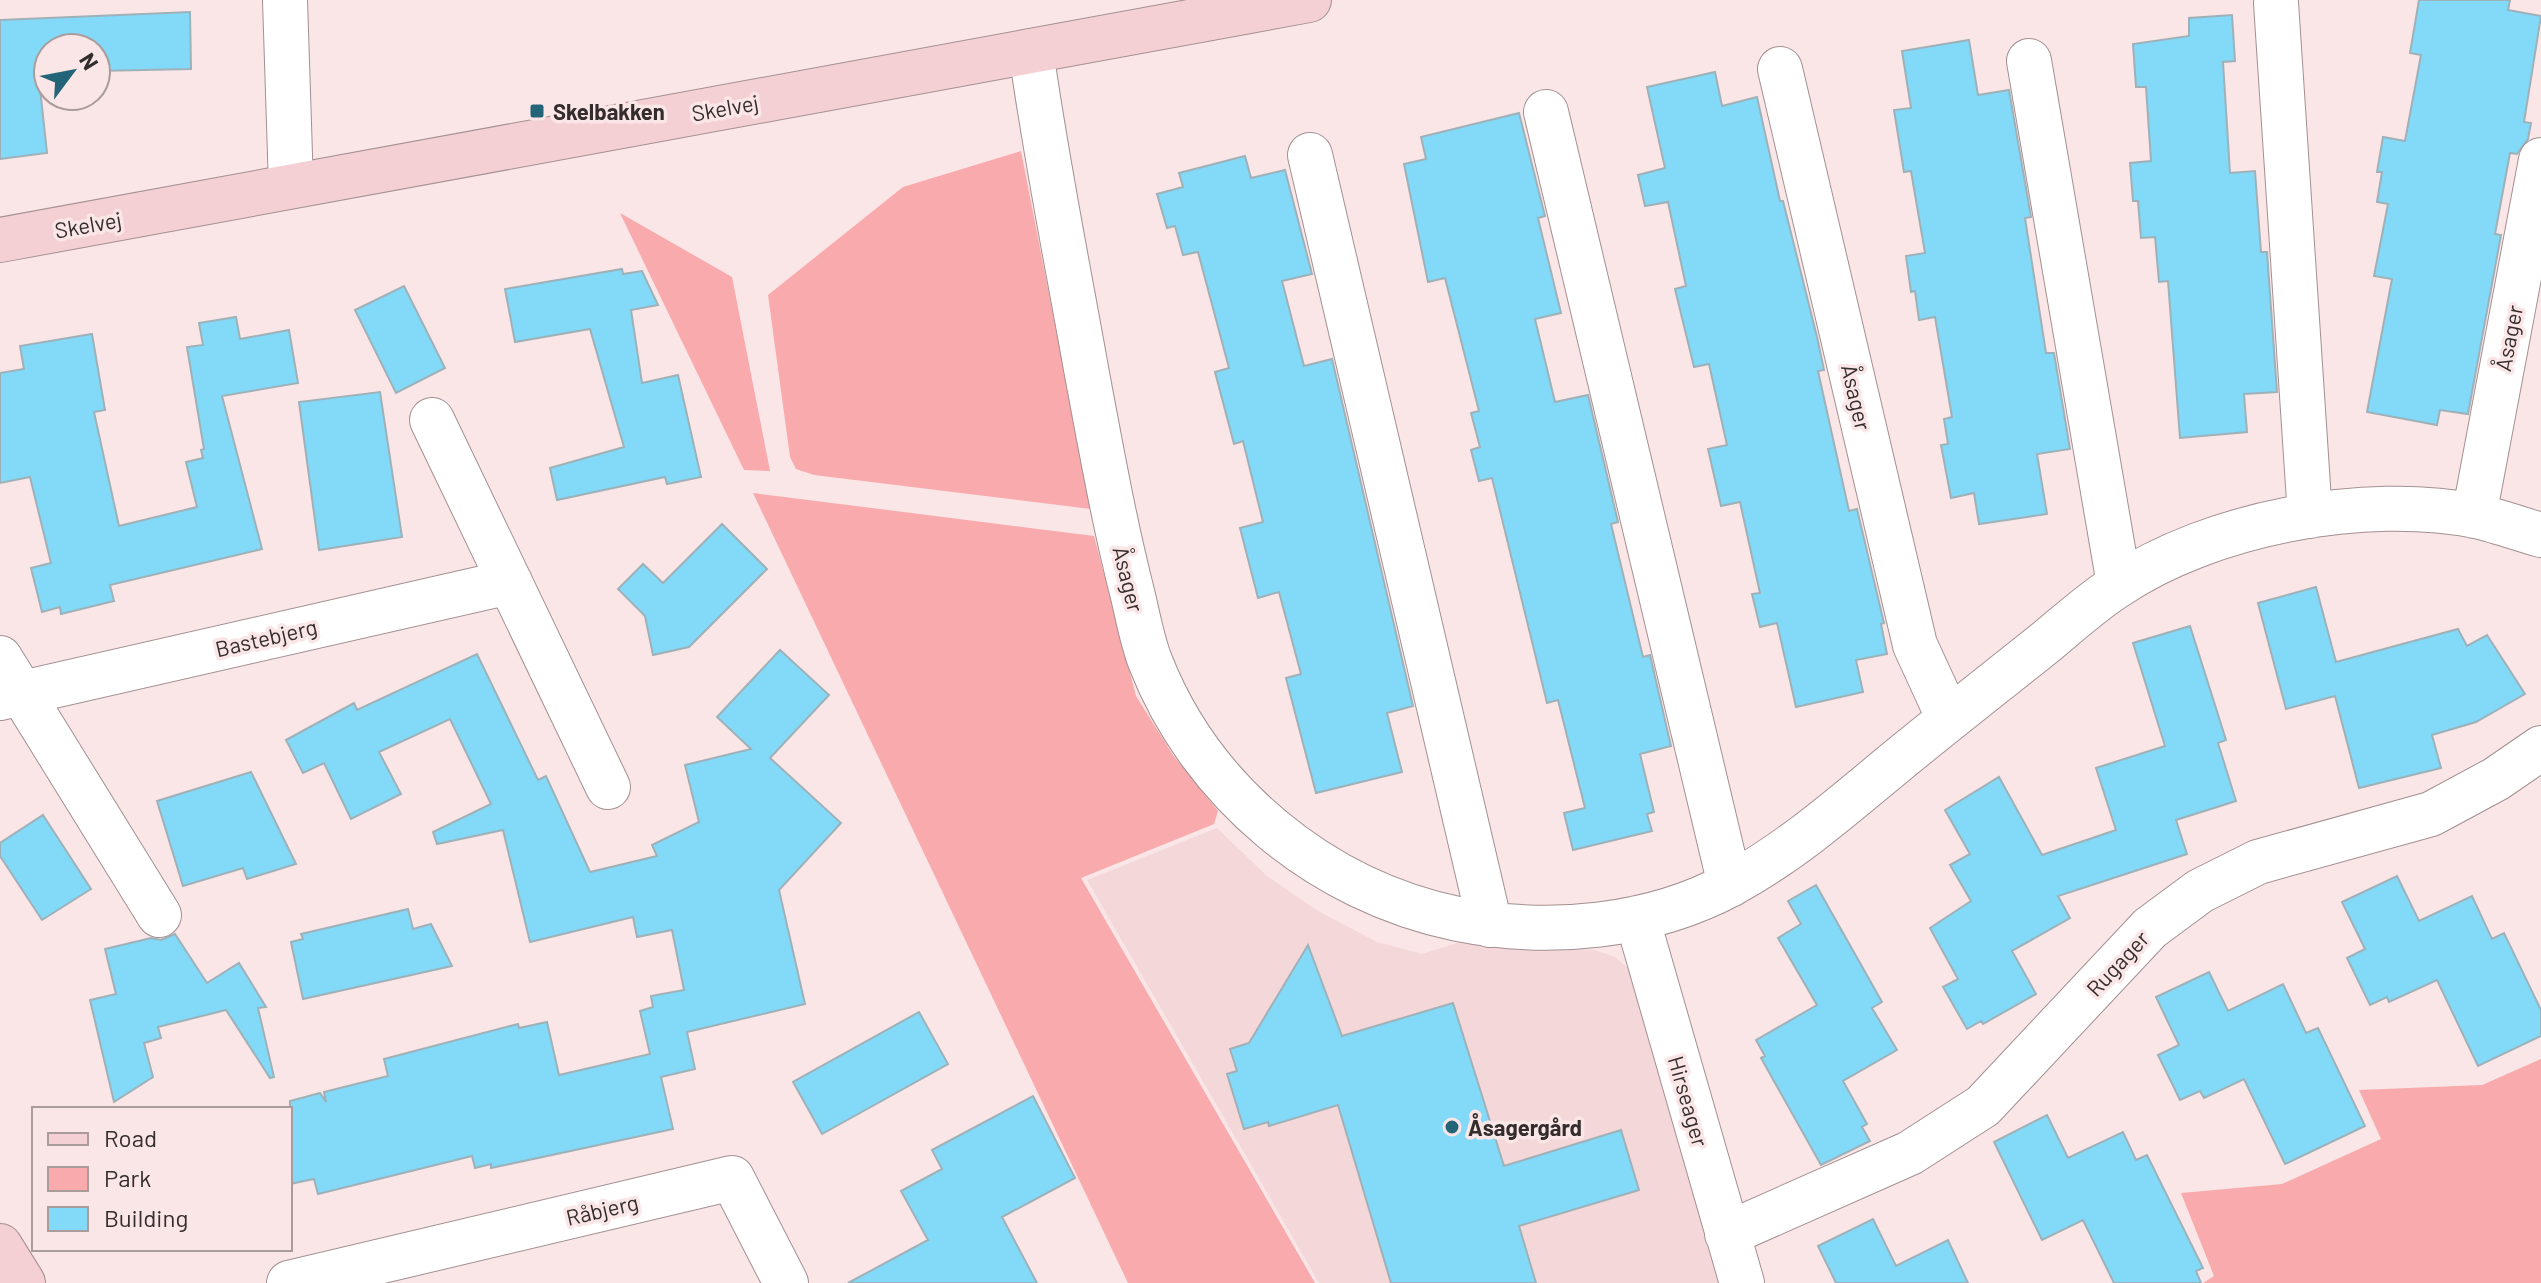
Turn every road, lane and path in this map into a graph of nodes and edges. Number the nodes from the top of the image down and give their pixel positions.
1 (285, 0) edge
2 (1309, 0) edge
3 (2276, 3) dead end
4 (1031, 51) junction
5 (2029, 61) dead end
6 (1780, 69) dead end
7 (1546, 112) dead end
8 (1310, 155) dead end
9 (2541, 160) edge
10 (291, 186) junction
11 (0, 240) edge
12 (432, 420) dead end
13 (2310, 516) junction
14 (2474, 516) junction
15 (2541, 535) edge
16 (510, 582) junction
17 (2119, 584) junction
18 (7, 683) edge
19 (1949, 719) junction
20 (2541, 748) edge
21 (608, 787) dead end
22 (1730, 885) junction
23 (159, 915) dead end
24 (1637, 918) junction
25 (1490, 925) junction
26 (1727, 1234) junction
27 (0, 1246) edge
28 (360, 1275) edge
29 (23, 1283) edge
30 (289, 1283) edge
31 (786, 1283) edge
32 (1742, 1283) edge

1 - 10 street
2 - 4 street, Skelvej
3 - 13 street
4 - 10 street, Skelvej
4 - 25 street, Åsager
5 - 17 street
6 - 19 street, Åsager
7 - 22 street
8 - 25 street
9 - 14 street, Åsager
10 - 11 street, Skelvej
12 - 16 street
13 - 14 street, Åsager
13 - 17 street, Åsager
14 - 15 street, Åsager
16 - 18 street, Bastebjerg
16 - 21 street
17 - 19 street, Åsager
18 - 23 street, Bastebjerg
19 - 22 street, Åsager
20 - 26 street, Rugager
22 - 24 street, Åsager
24 - 25 street, Åsager
24 - 26 street, Hirseager
26 - 32 street, Hirseager
27 - 29 street
28 - 30 street, Råbjerg
28 - 31 street, Råbjerg

